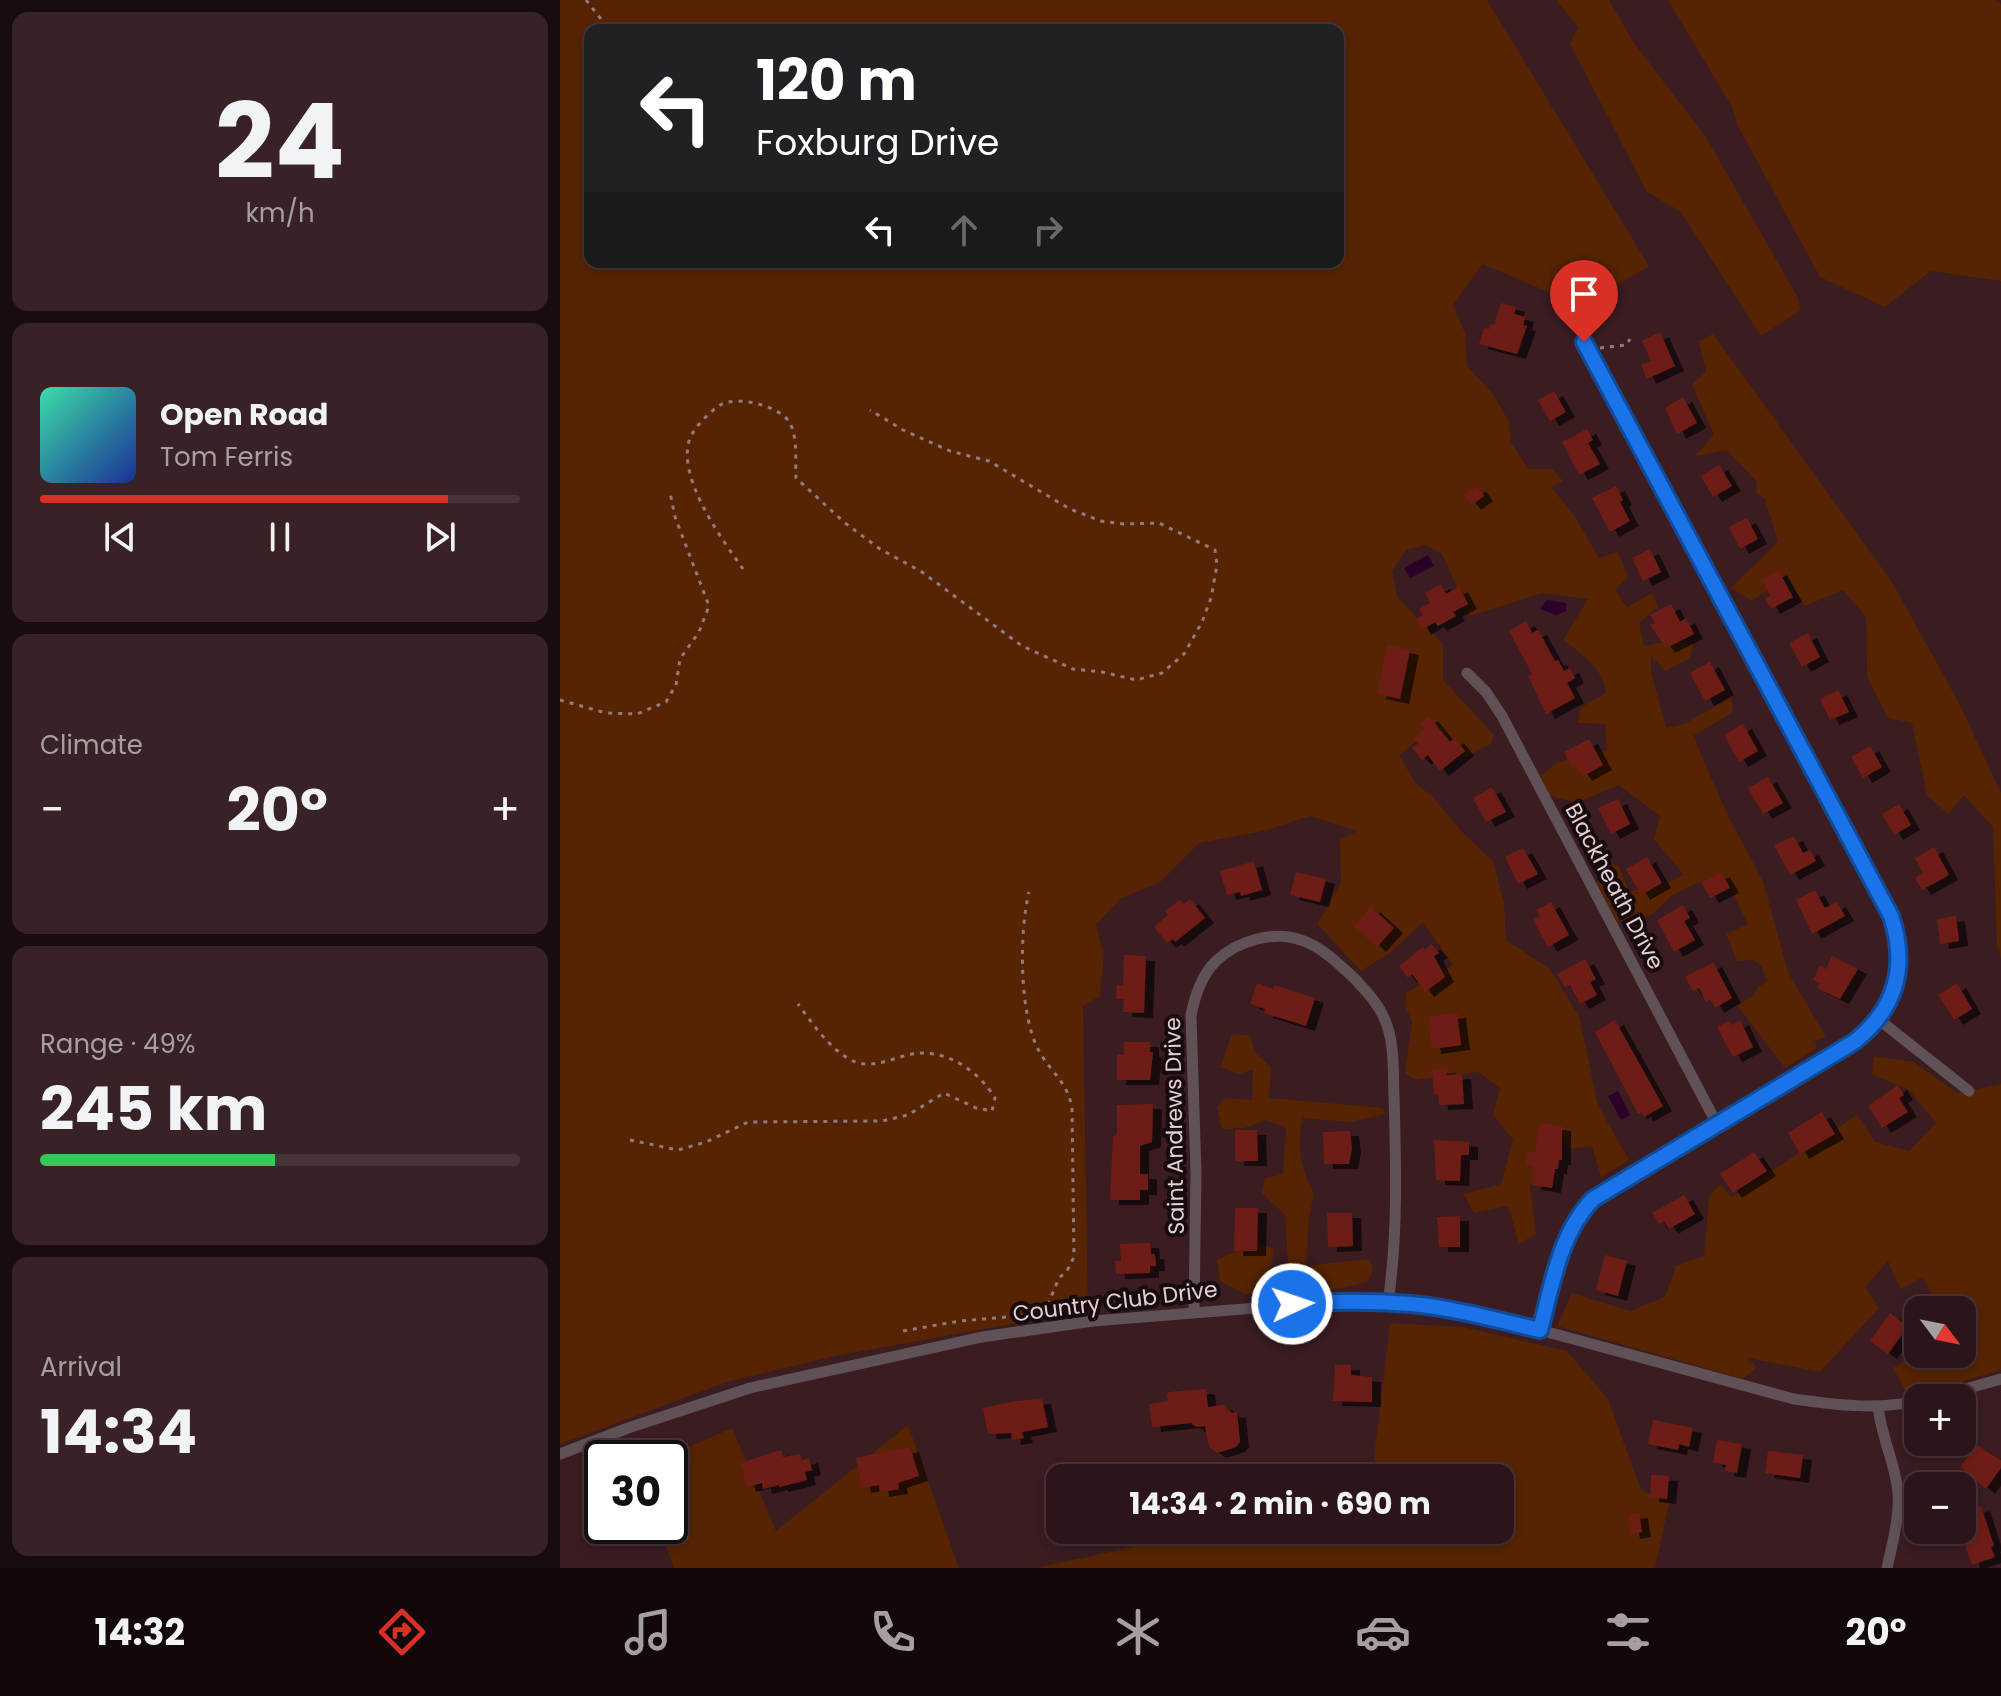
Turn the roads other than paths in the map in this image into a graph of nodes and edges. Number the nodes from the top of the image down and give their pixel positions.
1 (1586, 346) road end
2 (1467, 673) dead end
3 (1878, 1019) junction
4 (1969, 1091) dead end
5 (1717, 1124) junction
6 (1388, 1303) junction
7 (1194, 1311) junction
8 (1540, 1330) junction
9 (2001, 1379) edge
10 (1976, 1386) edge
11 (1904, 1403) edge
12 (1878, 1406) junction
13 (560, 1454) edge
14 (1887, 1568) edge

1 - 3 street
2 - 5 street, Blackheath Drive
3 - 4 street
3 - 5 street
5 - 8 street
6 - 7 street, Country Club Drive
6 - 7 street, Saint Andrews Drive
6 - 8 street, Country Club Drive
7 - 13 street, Country Club Drive
8 - 12 street, Country Club Drive
9 - 10 street
11 - 12 street, Country Club Drive
12 - 14 street

